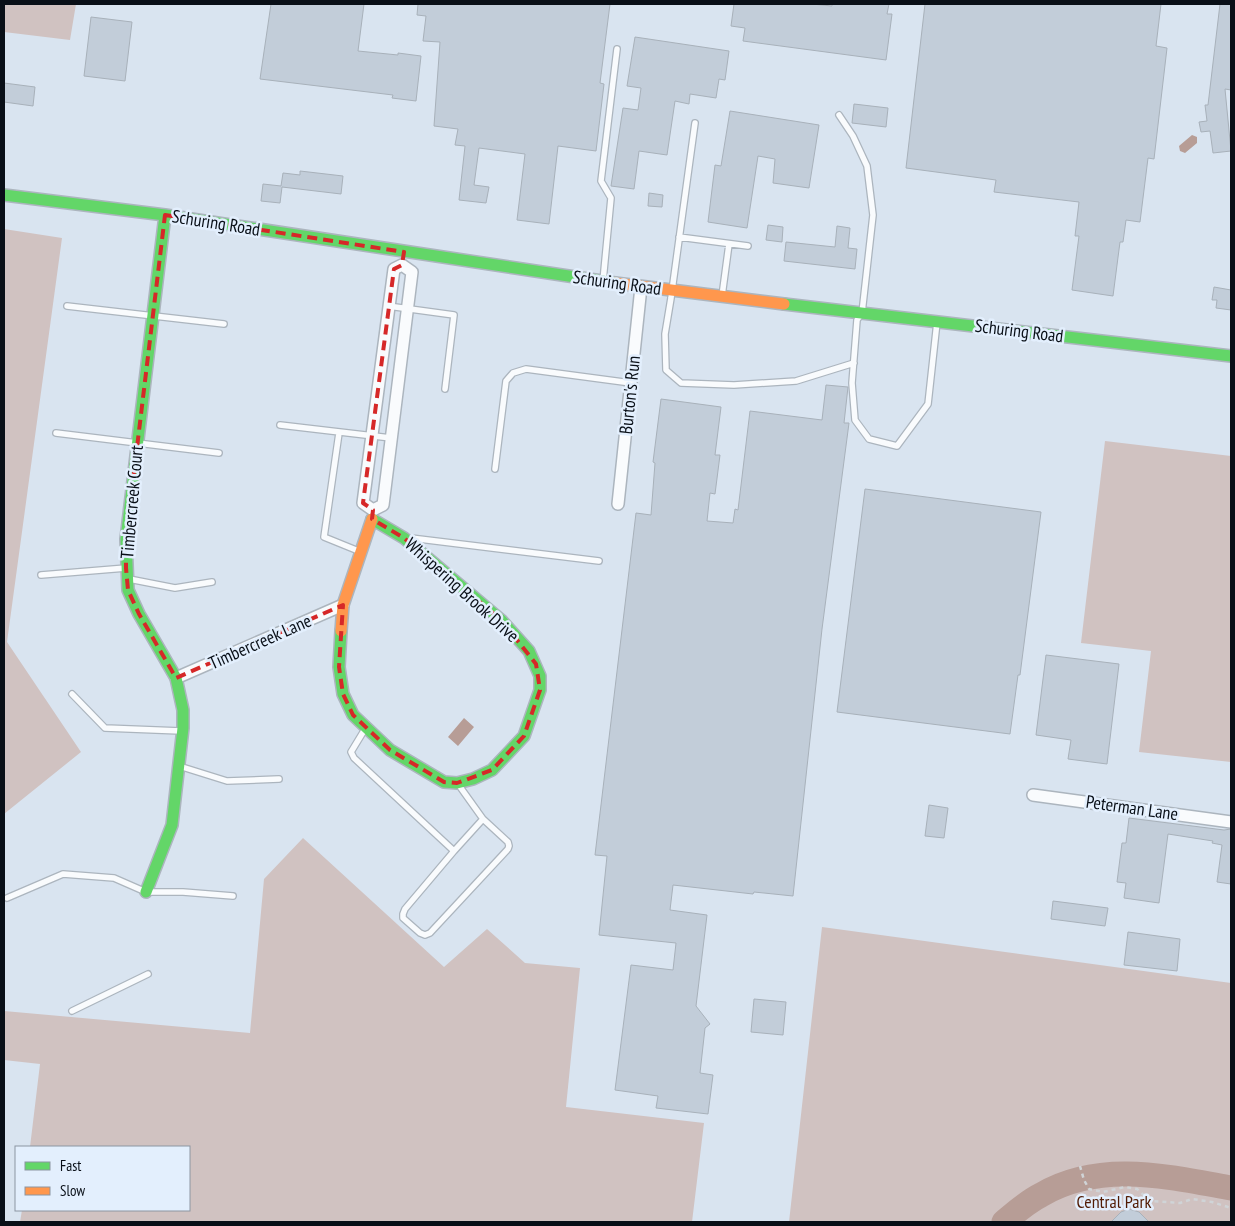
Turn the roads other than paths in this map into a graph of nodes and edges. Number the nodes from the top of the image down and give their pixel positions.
1 (617, 49) dead end
2 (839, 115) dead end
3 (695, 123) dead end
4 (4, 196) edge
5 (165, 215) junction
6 (680, 237) junction
7 (729, 244) junction
8 (748, 246) dead end
9 (404, 252) junction
10 (402, 265) junction
11 (603, 281) junction
12 (641, 287) junction
13 (672, 290) junction
14 (722, 296) junction
15 (67, 306) dead end
16 (388, 306) junction
17 (408, 308) junction
18 (862, 313) junction
19 (152, 315) junction
20 (937, 322) junction
21 (224, 324) dead end
22 (1231, 356) edge
23 (854, 363) junction
24 (631, 383) junction
25 (445, 389) dead end
26 (280, 425) dead end
27 (56, 433) dead end
28 (339, 433) junction
29 (372, 436) junction
30 (391, 438) junction
31 (137, 444) junction
32 (219, 453) dead end
33 (495, 469) dead end
34 (618, 504) dead end
35 (372, 515) junction
36 (404, 538) junction
37 (361, 552) junction
38 (599, 560) dead end
39 (127, 573) junction
40 (41, 575) dead end
41 (212, 582) dead end
42 (343, 605) junction
43 (176, 678) junction
44 (72, 694) dead end
45 (366, 727) junction
46 (183, 731) junction
47 (179, 766) junction
48 (279, 779) dead end
49 (457, 783) junction
50 (1033, 795) dead end
51 (483, 819) junction
52 (1231, 822) edge
53 (454, 851) junction
54 (146, 892) junction
55 (233, 896) dead end
56 (7, 898) dead end
57 (148, 974) dead end
58 (72, 1011) dead end

1 - 11 lane
2 - 18 lane
3 - 6 lane
4 - 5 street, Schuring Road
5 - 9 street, Schuring Road
5 - 19 street, Timbercreek Court
6 - 7 lane
6 - 13 lane
7 - 8 lane
7 - 14 lane
9 - 10 street
9 - 11 street, Schuring Road
10 - 16 street
10 - 17 street
11 - 12 street, Schuring Road
12 - 13 street, Schuring Road
12 - 24 street, Burton's Run
13 - 14 street, Schuring Road
13 - 23 lane
14 - 18 street, Schuring Road
15 - 19 lane
16 - 17 lane
16 - 29 street
17 - 25 lane
17 - 30 street
18 - 20 street, Schuring Road
18 - 23 lane
19 - 21 lane
19 - 31 street, Timbercreek Court
20 - 22 street, Schuring Road
20 - 23 lane
24 - 33 lane
24 - 34 street, Burton's Run
26 - 28 lane
27 - 31 lane
28 - 29 lane
28 - 37 lane
29 - 30 lane
29 - 35 street
30 - 35 street
31 - 32 lane
31 - 39 street, Timbercreek Court
35 - 36 street, Whispering Brook Drive
35 - 37 street
36 - 38 lane
36 - 49 street, Whispering Brook Drive
37 - 42 street
39 - 40 lane
39 - 41 lane
39 - 43 street, Timbercreek Court
42 - 43 street, Timbercreek Lane
42 - 45 street
43 - 46 street, Timbercreek Court
44 - 46 lane
45 - 49 street
45 - 53 lane
46 - 47 street, Timbercreek Court
47 - 48 lane
47 - 54 street, Timbercreek Court
49 - 51 lane
50 - 52 street, Peterman Lane
51 - 53 lane
51 - 53 lane
54 - 55 lane
54 - 56 lane
57 - 58 lane

